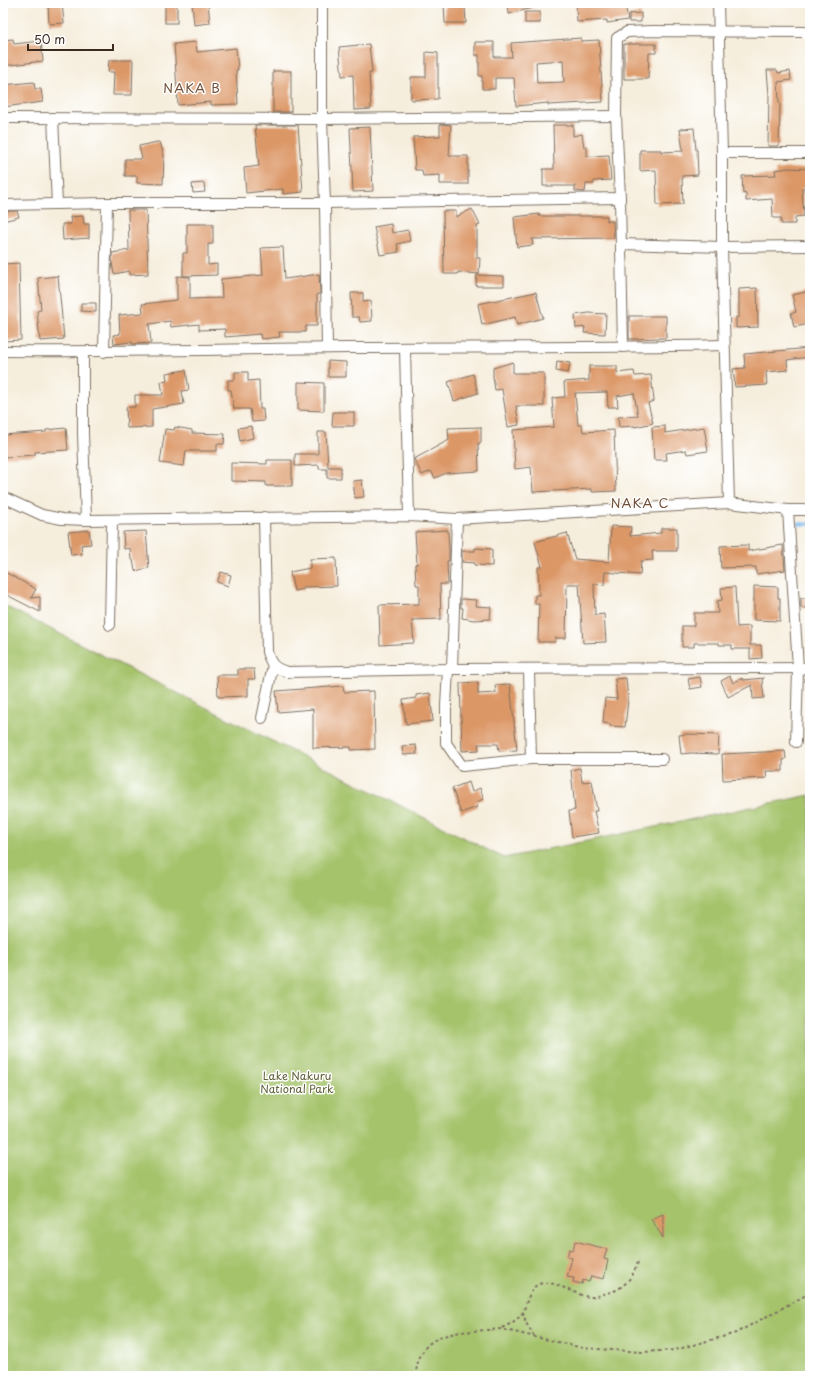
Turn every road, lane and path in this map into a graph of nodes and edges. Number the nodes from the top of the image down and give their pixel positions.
1 (322, 3) edge
2 (718, 3) edge
3 (718, 32) junction
4 (810, 32) edge
5 (616, 116) junction
6 (3, 118) edge
7 (53, 118) junction
8 (322, 119) junction
9 (722, 153) junction
10 (810, 153) edge
11 (620, 198) junction
12 (107, 203) junction
13 (325, 203) junction
14 (57, 204) junction
15 (3, 205) edge
16 (621, 244) junction
17 (722, 246) junction
18 (810, 246) edge
19 (724, 345) junction
20 (623, 347) junction
21 (328, 348) junction
22 (406, 348) junction
23 (3, 351) edge
24 (82, 352) junction
25 (104, 352) junction
26 (3, 497) edge
27 (729, 503) junction
28 (788, 510) junction
29 (810, 510) edge
30 (409, 516) junction
31 (264, 517) junction
32 (457, 519) junction
33 (86, 520) junction
34 (112, 521) junction
35 (110, 625) dead end
36 (273, 665) junction
37 (798, 668) junction
38 (810, 668) edge
39 (529, 669) junction
40 (450, 670) junction
41 (262, 718) dead end
42 (796, 742) dead end
43 (531, 759) junction
44 (662, 759) dead end
45 (639, 1259) dead end
46 (810, 1293) edge
47 (523, 1312) junction
48 (501, 1329) junction
49 (534, 1336) junction
50 (415, 1376) edge

1 - 8 street
2 - 3 street
3 - 4 street
3 - 5 street
3 - 9 street
5 - 8 street
5 - 11 street
6 - 7 street
7 - 8 street
7 - 14 street
8 - 13 street
9 - 10 street
9 - 17 street
11 - 13 street
11 - 16 street
12 - 13 street
12 - 14 street
12 - 25 street
13 - 21 street
14 - 15 street
16 - 17 street
16 - 20 street
17 - 18 street
17 - 19 street
19 - 20 street
19 - 27 street
20 - 22 street
21 - 22 street
21 - 25 street
22 - 30 street
23 - 24 street
24 - 25 street
24 - 33 street
26 - 33 street
27 - 28 street
27 - 32 street
28 - 29 street
28 - 37 street
30 - 31 street
30 - 32 street
31 - 34 street
31 - 36 street
32 - 40 street
33 - 34 street
34 - 35 street
36 - 40 street
36 - 41 street
37 - 38 street
37 - 39 street
37 - 42 street
39 - 40 street
39 - 43 street
40 - 43 street
43 - 44 street
45 - 47 path
46 - 49 path
47 - 48 path
47 - 49 path
48 - 49 path
48 - 50 path

